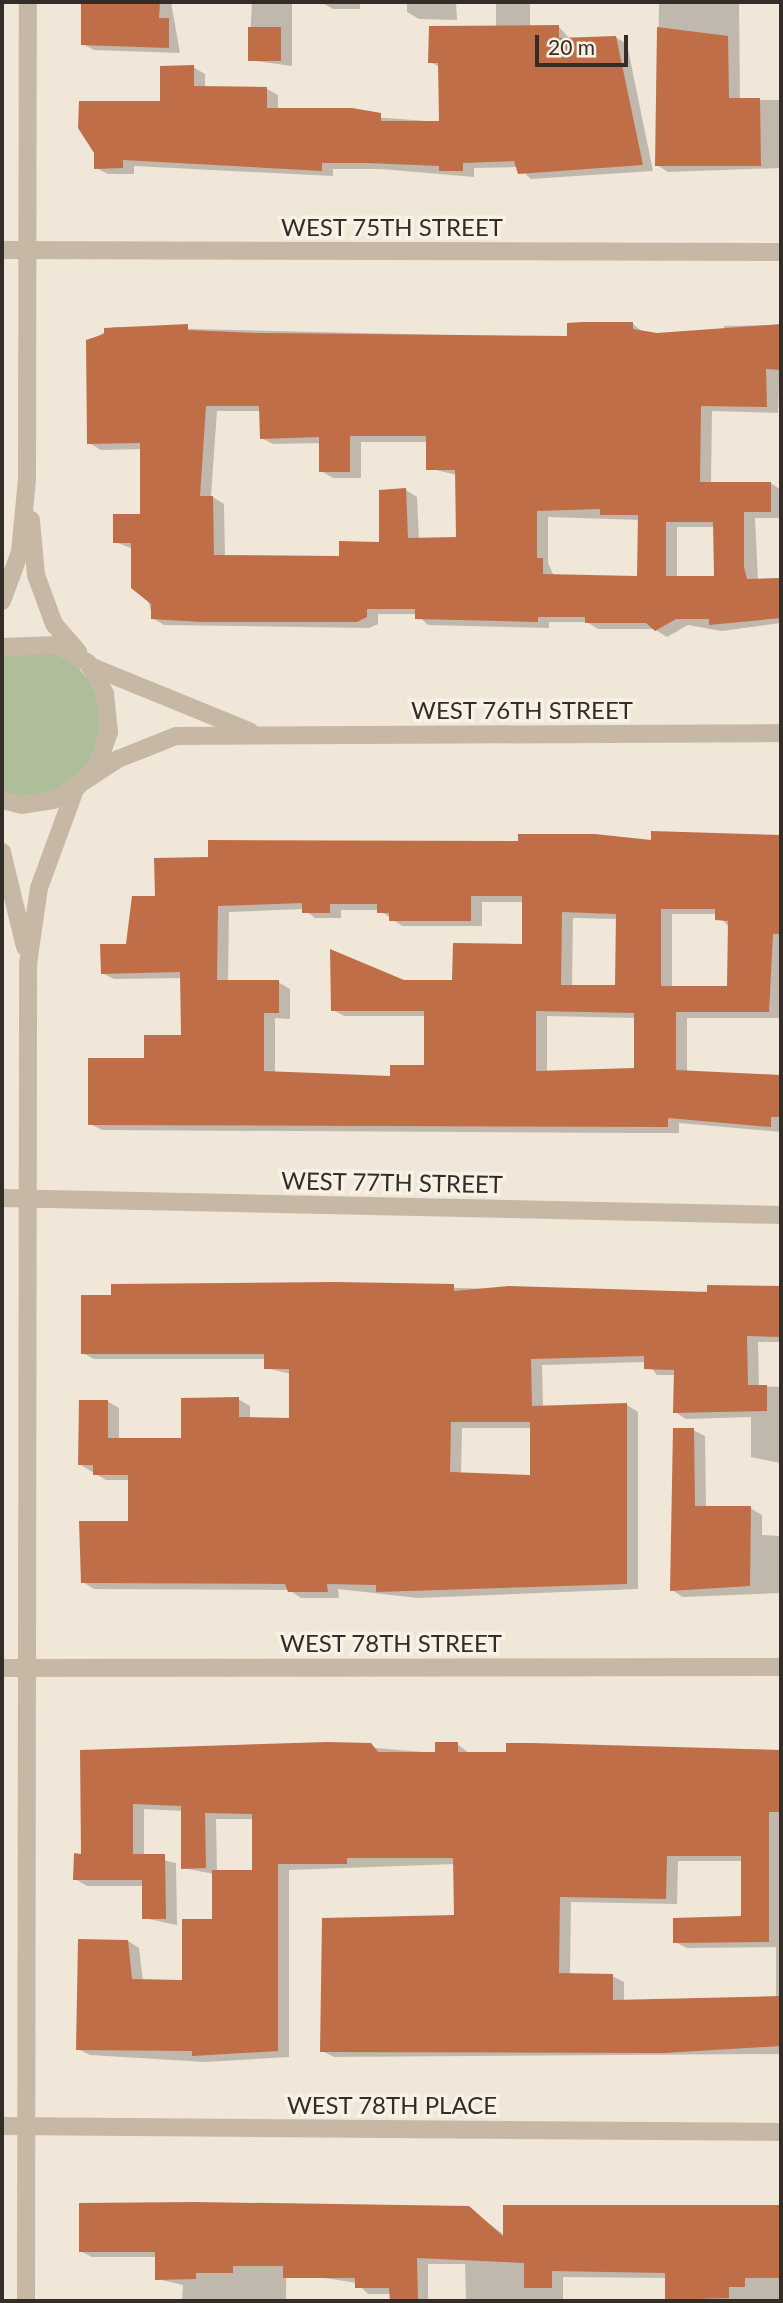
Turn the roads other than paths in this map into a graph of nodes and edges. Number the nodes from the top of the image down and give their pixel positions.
1 (28, 2) edge
2 (2, 250) edge
3 (27, 250) junction
4 (781, 252) edge
5 (27, 479) junction
6 (2, 601) edge
7 (2, 646) edge
8 (88, 664) junction
9 (781, 733) edge
10 (262, 735) junction
11 (78, 785) junction
12 (2, 800) edge
13 (2, 852) edge
14 (28, 964) junction
15 (2, 1198) edge
16 (27, 1198) junction
17 (781, 1215) edge
18 (781, 1667) edge
19 (2, 1668) edge
20 (27, 1668) junction
21 (2, 2126) edge
22 (26, 2126) junction
23 (781, 2132) edge
24 (26, 2301) edge

1 - 3 street
2 - 3 street, WEST 75TH STREET
3 - 4 street, WEST 75TH STREET
3 - 5 street
5 - 6 street
5 - 8 street
7 - 8 street, WEST 76TH STREET
8 - 10 street, WEST 76TH STREET
8 - 11 street
9 - 10 street, WEST 76TH STREET
10 - 11 street, WEST 76TH STREET
11 - 12 street, WEST 76TH STREET
11 - 14 street
13 - 14 street
14 - 16 street
15 - 16 street, WEST 77TH STREET
16 - 17 street, WEST 77TH STREET
16 - 20 street
18 - 20 street, WEST 78TH STREET
19 - 20 street, WEST 78TH STREET
20 - 22 street
21 - 22 street, WEST 78TH PLACE
22 - 23 street, WEST 78TH PLACE
22 - 24 street

